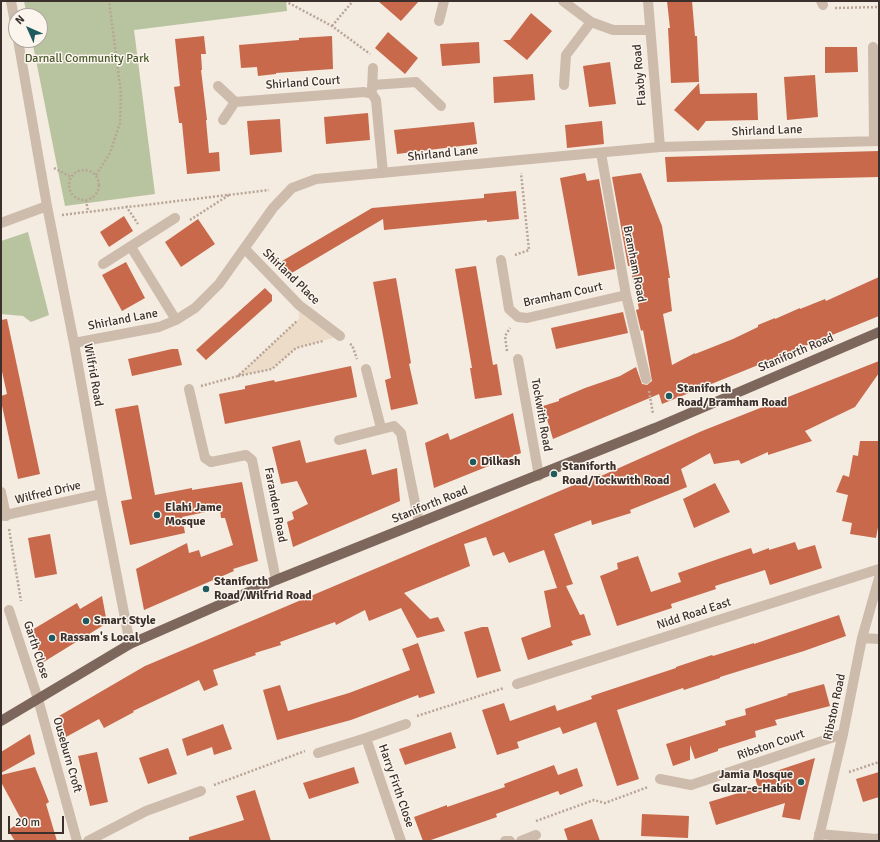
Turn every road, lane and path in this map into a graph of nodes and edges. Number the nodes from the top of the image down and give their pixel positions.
1 (109, 1) edge
2 (285, 1) edge
3 (353, 1) edge
4 (444, 1) edge
5 (563, 1) edge
6 (648, 1) edge
7 (822, 3) edge
8 (879, 7) edge
9 (439, 21) dead end
10 (591, 22) junction
11 (332, 26) junction
12 (650, 30) junction
13 (873, 47) dead end
14 (19, 48) edge
15 (373, 68) joint
16 (564, 85) dead end
17 (218, 86) dead end
18 (372, 90) junction
19 (235, 102) junction
20 (441, 106) dead end
21 (223, 120) dead end
22 (876, 141) edge
23 (660, 146) junction
24 (601, 153) junction
25 (520, 160) junction
26 (383, 173) junction
27 (96, 174) junction
28 (292, 188) junction
29 (232, 194) junction
30 (86, 200) junction
31 (47, 206) junction
32 (126, 206) junction
33 (88, 211) junction
34 (50, 216) junction
35 (175, 218) joint
36 (1, 223) edge
37 (146, 237) junction
38 (131, 247) junction
39 (245, 249) junction
40 (501, 260) joint
41 (103, 264) dead end
42 (626, 295) junction
43 (299, 305) junction
44 (518, 317) junction
45 (176, 320) junction
46 (879, 332) edge
47 (340, 336) junction
48 (74, 343) junction
49 (518, 359) joint
50 (366, 369) joint
51 (238, 376) junction
52 (646, 379) joint
53 (189, 389) joint
54 (381, 428) junction
55 (655, 428) junction
56 (339, 440) dead end
57 (539, 476) junction
58 (1, 492) edge
59 (101, 494) junction
60 (4, 516) edge
61 (419, 523) junction
62 (879, 569) edge
63 (879, 578) edge
64 (276, 580) junction
65 (9, 610) joint
66 (862, 638) junction
67 (879, 640) edge
68 (130, 644) junction
69 (517, 684) joint
70 (38, 699) junction
71 (1, 721) edge
72 (406, 724) joint
73 (843, 734) junction
74 (366, 738) junction
75 (318, 753) joint
76 (879, 762) edge
77 (833, 777) junction
78 (660, 778) joint
79 (201, 791) joint
80 (536, 835) joint
81 (818, 837) edge
82 (879, 838) edge
83 (77, 841) edge
84 (88, 841) edge
85 (401, 841) edge
86 (505, 841) edge
87 (510, 841) edge
88 (521, 841) edge

1 - 27 path
2 - 11 path
3 - 11 path
4 - 9 street
5 - 10 street
6 - 12 street, Flaxby Road
7 - 8 path
10 - 12 street
10 - 16 street
11 - 15 path
12 - 23 street, Flaxby Road
13 - 22 street
14 - 31 street, Wilfrid Road
15 - 18 street
17 - 19 street
18 - 19 street, Shirland Court
18 - 20 street, Shirland Court
18 - 26 street
19 - 21 street
22 - 23 street, Shirland Lane
23 - 24 street, Shirland Lane
24 - 25 street, Shirland Lane
24 - 42 street, Bramham Road
25 - 26 street, Shirland Lane
25 - 40 path
26 - 28 street, Shirland Lane
27 - 30 path
27 - 30 path
28 - 29 path
28 - 39 street, Shirland Lane
29 - 32 path
29 - 35 path
30 - 33 path
31 - 34 street, Wilfrid Road
31 - 36 street
32 - 33 path
32 - 37 path
33 - 34 path
34 - 48 street, Wilfrid Road
35 - 37 street
37 - 38 street
38 - 41 street
38 - 45 street
39 - 43 street, Shirland Place
39 - 45 street, Shirland Lane
40 - 44 street, Bramham Court
42 - 44 street, Bramham Court
42 - 52 street, Bramham Road
43 - 47 street, Shirland Place
43 - 51 path
44 - 49 path
45 - 48 street, Shirland Lane
46 - 55 main road, Staniforth Road
47 - 50 path
47 - 51 path
48 - 59 street, Wilfrid Road
49 - 57 street, Tockwith Road
50 - 54 street
51 - 53 path
52 - 55 path
53 - 64 street, Faranden Road
54 - 56 street
54 - 61 street
55 - 57 main road, Staniforth Road
57 - 61 main road, Staniforth Road
58 - 60 street
59 - 60 street, Wilfred Drive
59 - 68 street, Wilfrid Road
60 - 65 path
61 - 64 main road, Staniforth Road
62 - 69 street, Nidd Road East
63 - 66 street, Ribston Road
64 - 68 main road, Staniforth Road
65 - 70 street, Garth Close
66 - 67 street
66 - 73 street, Ribston Road
68 - 70 main road, Staniforth Road
69 - 72 path
70 - 71 main road, Staniforth Road
70 - 83 street, Ouseburn Croft
72 - 74 street, Harry Firth Close
73 - 77 street, Ribston Road
73 - 78 street, Ribston Court
74 - 75 street, Harry Firth Close
74 - 85 street, Harry Firth Close
75 - 79 path
76 - 77 path
77 - 81 street, Ribston Road
78 - 80 path
79 - 84 street
80 - 88 street
81 - 82 street
86 - 87 street

